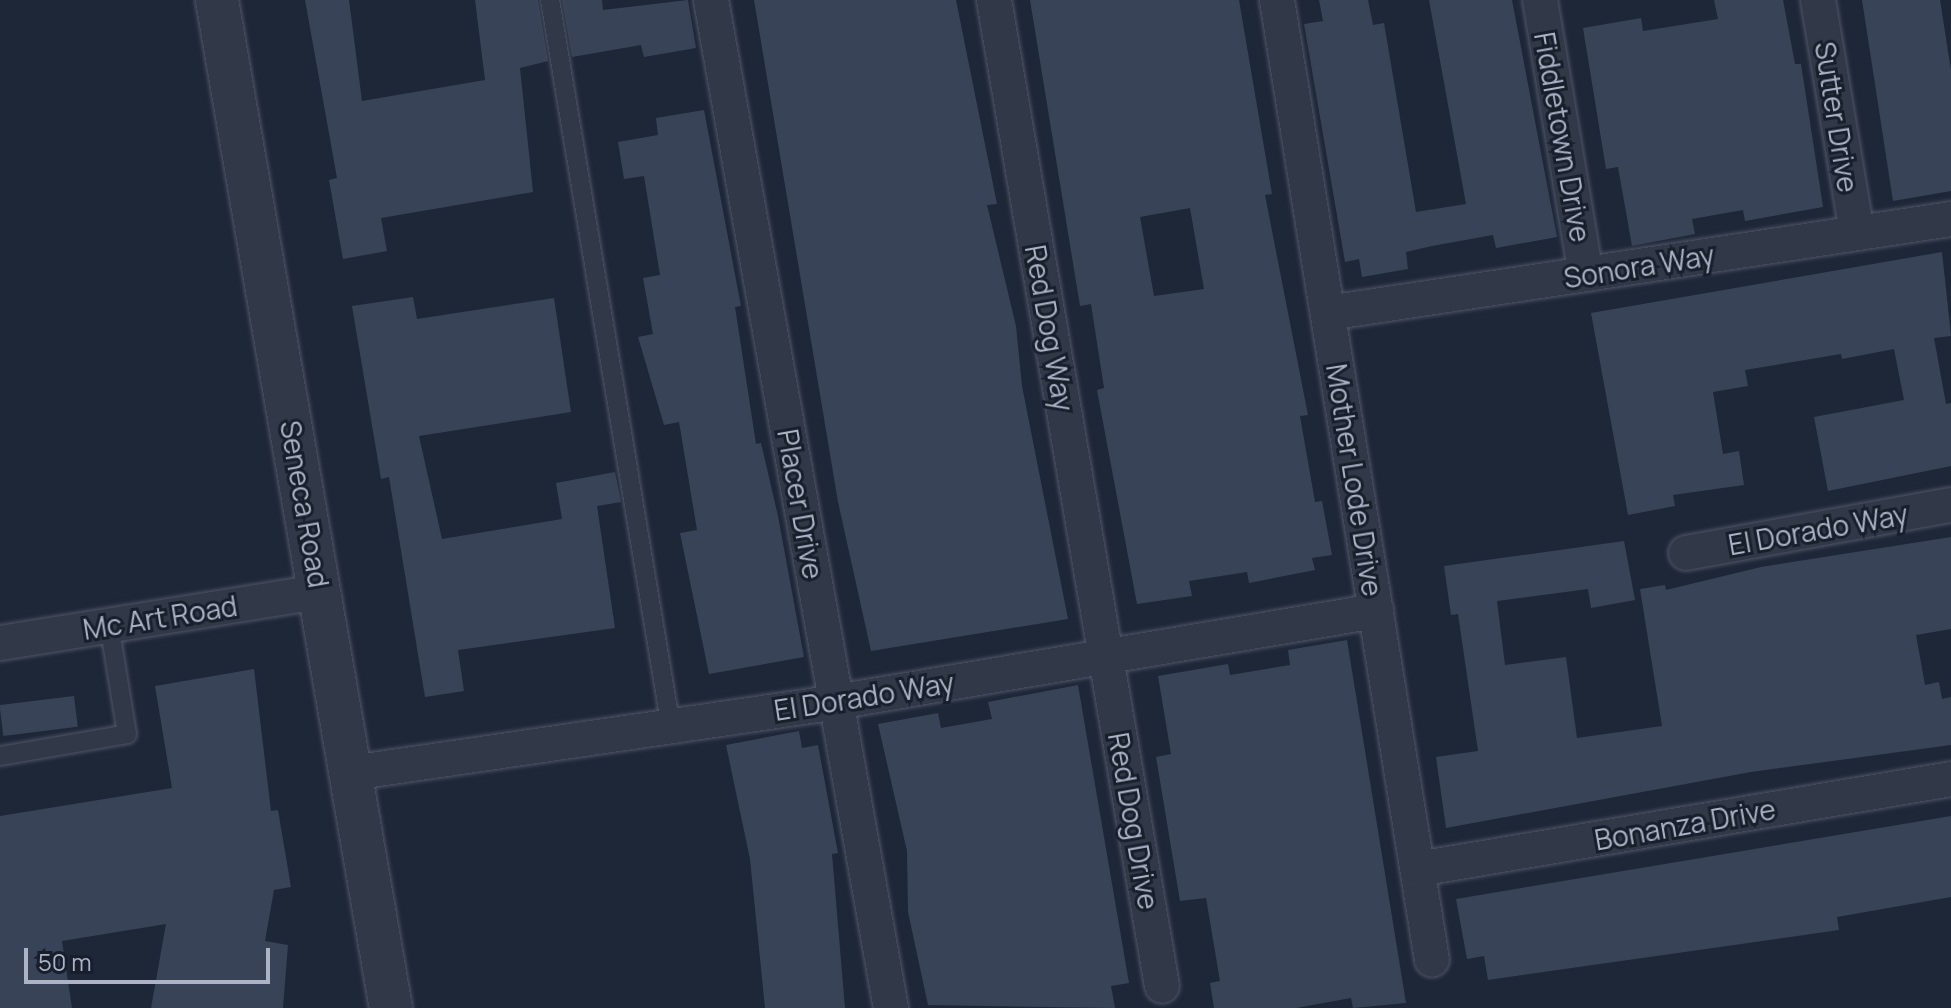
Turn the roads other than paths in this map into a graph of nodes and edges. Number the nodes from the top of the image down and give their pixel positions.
1 (217, 0) edge
2 (550, 0) edge
3 (711, 0) edge
4 (994, 0) edge
5 (1277, 0) edge
6 (1540, 0) edge
7 (1818, 0) edge
8 (1951, 219) edge
9 (1857, 233) junction
10 (1586, 274) junction
11 (1328, 313) junction
12 (1951, 505) edge
13 (1686, 553) dead end
14 (320, 592) junction
15 (1376, 611) junction
16 (109, 624) junction
17 (0, 643) edge
18 (1106, 656) junction
19 (836, 702) junction
20 (670, 722) junction
21 (0, 756) edge
22 (351, 773) junction
23 (1951, 779) edge
24 (1418, 869) junction
25 (1432, 960) dead end
26 (1162, 986) dead end
27 (391, 1008) edge
28 (891, 1008) edge

1 - 14 street, Seneca Road
2 - 20 lane
3 - 19 street, Placer Drive
4 - 18 street, Red Dog Way
5 - 11 street, Mother Lode Drive
6 - 10 street, Fiddletown Drive
7 - 9 street, Sutter Drive
8 - 9 street, Sonora Way
9 - 10 street, Sonora Way
10 - 11 street, Sonora Way
11 - 15 street, Mother Lode Drive
12 - 13 street, El Dorado Way
14 - 16 street, Mc Art Road
14 - 22 street, Seneca Road
15 - 18 street, El Dorado Way
15 - 24 street, Mother Lode Drive
16 - 17 street, Mc Art Road
16 - 21 lane
18 - 19 street, El Dorado Way
18 - 26 street, Red Dog Drive
19 - 20 street, El Dorado Way
19 - 28 street, Placer Drive
20 - 22 street, El Dorado Way
22 - 27 street, Seneca Road
23 - 24 street, Bonanza Drive
24 - 25 street, Mother Lode Drive

